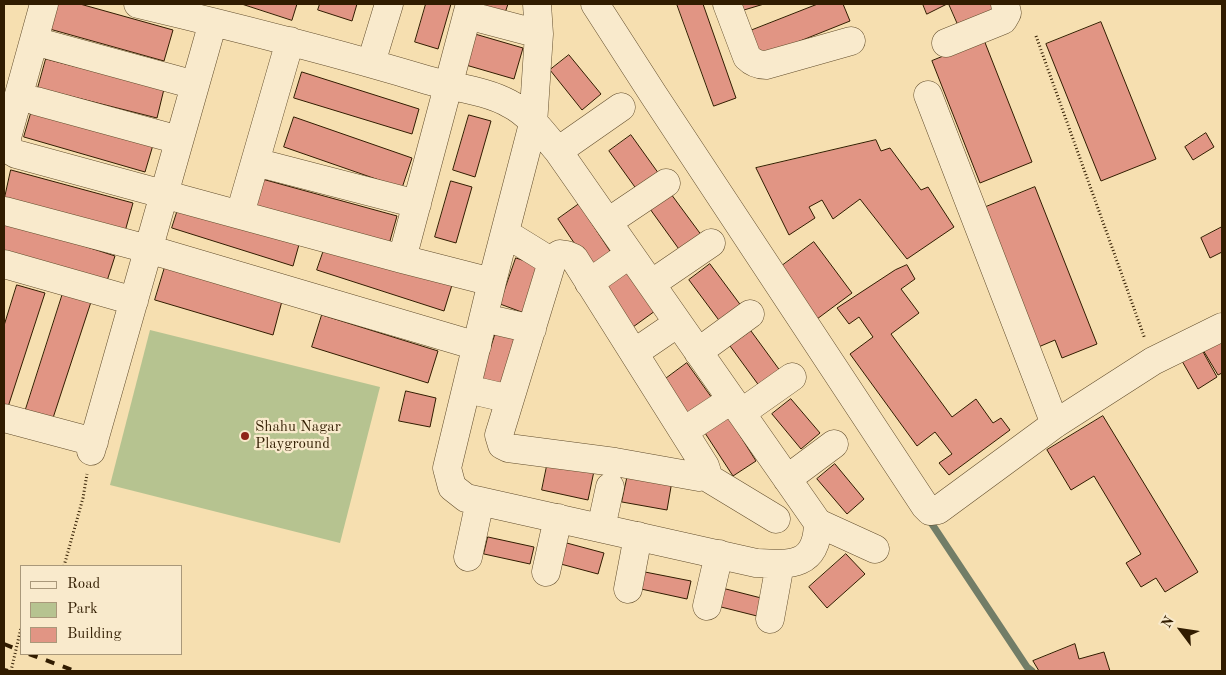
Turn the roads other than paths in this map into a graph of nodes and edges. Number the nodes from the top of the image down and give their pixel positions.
1 (44, 4) edge
2 (138, 4) edge
3 (389, 4) edge
4 (537, 4) edge
5 (595, 4) edge
6 (727, 4) edge
7 (1005, 4) edge
8 (469, 9) edge
9 (213, 22) junction
10 (539, 34) junction
11 (34, 41) junction
12 (290, 41) junction
13 (851, 41) dead end
14 (946, 43) dead end
15 (371, 63) junction
16 (195, 85) junction
17 (449, 86) junction
18 (928, 94) dead end
19 (36, 102) dead end
20 (621, 107) dead end
21 (533, 124) junction
22 (180, 140) junction
23 (558, 151) junction
24 (255, 162) junction
25 (666, 183) dead end
26 (164, 194) junction
27 (417, 204) junction
28 (4, 211) edge
29 (240, 214) junction
30 (608, 222) junction
31 (505, 233) junction
32 (711, 243) dead end
33 (148, 249) junction
34 (630, 254) junction
35 (402, 259) junction
36 (552, 262) junction
37 (6, 273) edge
38 (492, 282) junction
39 (589, 283) junction
40 (651, 284) junction
41 (134, 300) junction
42 (750, 314) dead end
43 (484, 318) junction
44 (678, 323) junction
45 (1222, 327) edge
46 (532, 330) junction
47 (477, 346) junction
48 (698, 352) junction
49 (634, 353) junction
50 (792, 377) dead end
51 (467, 388) junction
52 (510, 399) junction
53 (736, 407) junction
54 (4, 418) edge
55 (1055, 424) junction
56 (684, 431) junction
57 (834, 444) dead end
58 (705, 476) junction
59 (787, 479) junction
60 (610, 487) dead end
61 (480, 501) junction
62 (558, 518) junction
63 (776, 519) dead end
64 (818, 523) junction
65 (601, 528) junction
66 (638, 536) junction
67 (875, 549) dead end
68 (719, 554) junction
69 (468, 557) dead end
70 (780, 564) junction
71 (546, 572) dead end
72 (628, 588) dead end
73 (707, 606) dead end
74 (770, 619) dead end

1 - 11 street
2 - 9 street
3 - 15 street
4 - 10 street
5 - 55 street
6 - 13 street
7 - 14 street
8 - 10 street
8 - 17 street
9 - 12 street
9 - 16 street
10 - 21 street
11 - 16 street
11 - 26 street
12 - 15 street
12 - 24 street
15 - 17 street
16 - 22 street
17 - 21 street
17 - 27 street
18 - 55 street
19 - 22 street
20 - 23 street
21 - 23 street
21 - 31 street
22 - 26 street
23 - 30 street
24 - 27 street
24 - 29 street
25 - 30 street
26 - 29 street
26 - 33 street
27 - 35 street
28 - 33 street
29 - 35 street
30 - 34 street
31 - 36 street
31 - 38 street
32 - 40 street
33 - 41 street
33 - 47 street
34 - 39 street
34 - 40 street
35 - 38 street
36 - 39 street
36 - 46 street
37 - 41 street
38 - 43 street
39 - 49 street
40 - 44 street
41 - 54 street
42 - 48 street
43 - 46 street
43 - 47 street
44 - 48 street
44 - 49 street
45 - 55 street
46 - 52 street
47 - 51 street
48 - 53 street
49 - 56 street
50 - 53 street
51 - 52 street
51 - 61 street
52 - 58 street
53 - 56 street
53 - 59 street
56 - 58 street
57 - 59 street
58 - 63 street
59 - 64 street
60 - 65 street
61 - 62 street
61 - 69 street
62 - 65 street
62 - 71 street
64 - 67 street
64 - 70 street
65 - 66 street
66 - 68 street
66 - 72 street
68 - 70 street
68 - 73 street
70 - 74 street

